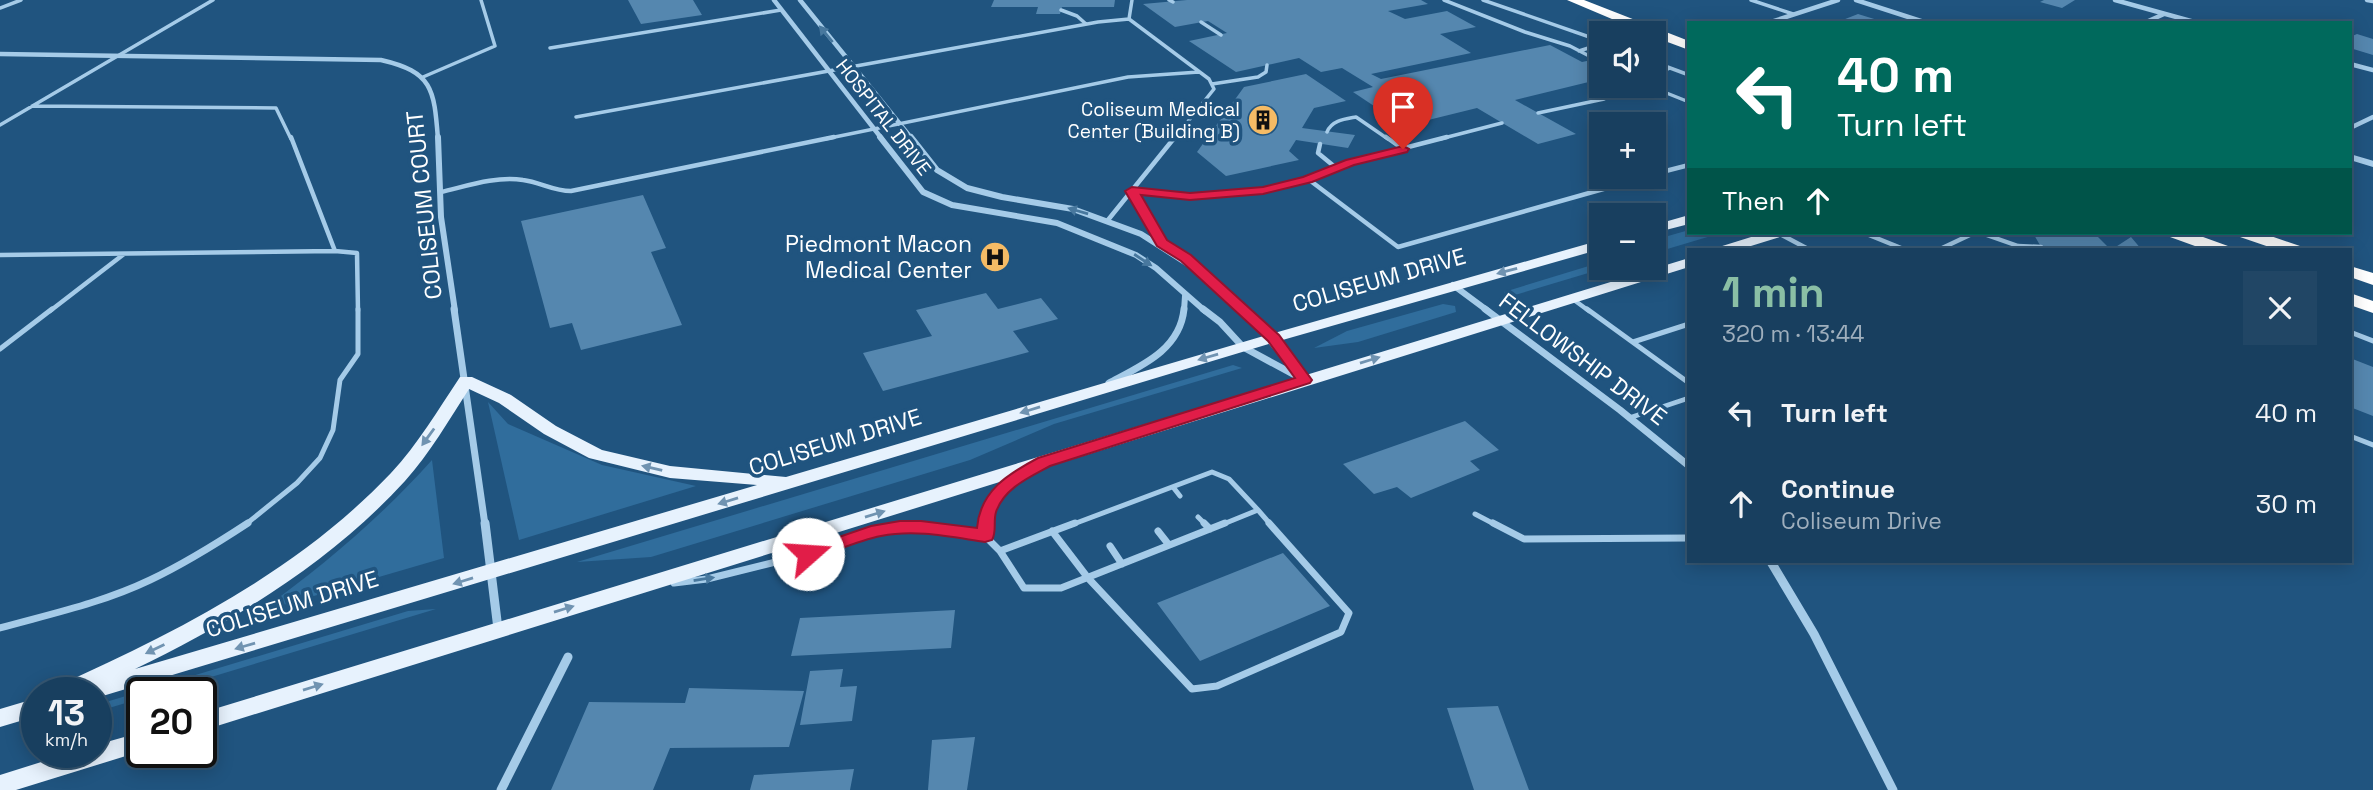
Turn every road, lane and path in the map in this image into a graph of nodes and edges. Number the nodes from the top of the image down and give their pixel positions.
1 (21, 0) edge
2 (213, 0) edge
3 (481, 0) edge
4 (774, 0) edge
5 (800, 0) edge
6 (1132, 0) edge
7 (1444, 0) edge
8 (1483, 0) edge
9 (1573, 0) edge
10 (1605, 0) edge
11 (1751, 0) edge
12 (1838, 0) edge
13 (1856, 0) edge
14 (2115, 0) edge
15 (2368, 0) edge
16 (2373, 1) edge
17 (0, 8) edge
18 (781, 10) junction
19 (1061, 10) dead end
20 (1793, 14) junction
21 (2164, 14) junction
22 (1129, 19) junction
23 (1774, 21) edge
24 (1921, 21) edge
25 (2148, 21) edge
26 (2190, 21) edge
27 (1201, 22) dead end
28 (1086, 24) junction
29 (1677, 26) dead end
30 (1221, 34) dead end
31 (1589, 39) edge
32 (1687, 45) edge
33 (1589, 47) edge
34 (550, 48) dead end
35 (1579, 51) junction
36 (0, 54) edge
37 (121, 54) junction
38 (1589, 56) edge
39 (852, 65) junction
40 (1267, 65) dead end
41 (2352, 65) edge
42 (1666, 66) edge
43 (1671, 68) junction
44 (827, 70) junction
45 (1666, 70) edge
46 (2373, 70) edge
47 (1200, 72) junction
48 (1687, 74) edge
49 (423, 77) junction
50 (1212, 84) junction
51 (1666, 93) edge
52 (1606, 98) edge
53 (1687, 101) edge
54 (32, 106) junction
55 (1538, 113) dead end
56 (576, 117) dead end
57 (2373, 117) edge
58 (1502, 122) dead end
59 (900, 123) junction
60 (0, 125) edge
61 (2352, 127) edge
62 (872, 129) junction
63 (1327, 132) dead end
64 (1320, 144) dead end
65 (1403, 149) junction
66 (2352, 158) edge
67 (2373, 164) edge
68 (1687, 165) edge
69 (1336, 168) junction
70 (1666, 171) edge
71 (1308, 179) junction
72 (1603, 189) edge
73 (1132, 191) junction
74 (441, 192) junction
75 (1108, 220) junction
76 (1687, 220) edge
77 (1666, 226) edge
78 (1772, 235) edge
79 (1782, 235) edge
80 (1869, 235) edge
81 (1969, 235) edge
82 (1987, 235) edge
83 (2181, 235) edge
84 (2252, 235) edge
85 (1161, 243) junction
86 (1589, 247) edge
87 (2041, 247) dead end
88 (1730, 248) edge
89 (1806, 248) edge
90 (1901, 248) edge
91 (1942, 248) edge
92 (2217, 248) edge
93 (2288, 248) edge
94 (335, 251) junction
95 (0, 254) edge
96 (124, 254) junction
97 (1687, 263) edge
98 (2352, 272) edge
99 (2373, 279) edge
100 (1453, 285) junction
101 (1185, 296) junction
102 (1571, 298) junction
103 (2352, 300) edge
104 (2373, 307) edge
105 (1500, 319) junction
106 (1687, 325) edge
107 (2352, 333) edge
108 (1273, 338) junction
109 (2373, 341) edge
110 (1633, 342) junction
111 (1243, 347) junction
112 (0, 349) edge
113 (1304, 380) junction
114 (466, 381) junction
115 (1687, 382) edge
116 (1096, 390) junction
117 (1687, 399) edge
118 (1629, 418) junction
119 (2352, 437) edge
120 (2373, 445) edge
121 (1044, 462) junction
122 (1687, 464) edge
123 (793, 482) junction
124 (1173, 486) junction
125 (1180, 496) dead end
126 (1134, 501) junction
127 (1141, 509) dead end
128 (1258, 510) junction
129 (1475, 514) dead end
130 (1089, 517) junction
131 (1198, 517) dead end
132 (1094, 525) dead end
133 (1210, 529) junction
134 (1052, 531) junction
135 (1158, 531) dead end
136 (985, 536) junction
137 (1687, 538) edge
138 (1169, 545) junction
139 (1110, 546) dead end
140 (1000, 551) junction
141 (1772, 563) edge
142 (1122, 564) junction
143 (491, 573) junction
144 (1088, 578) junction
145 (636, 587) junction
146 (0, 628) edge
147 (498, 629) junction
148 (568, 657) dead end
149 (96, 677) edge
150 (112, 685) edge
151 (217, 717) edge
152 (126, 746) edge
153 (0, 785) edge
154 (501, 790) edge
155 (1893, 790) edge

1 - 17 lane
2 - 37 lane
3 - 49 lane
4 - 18 street, HOSPITAL DRIVE
39 -> 5 street, HOSPITAL DRIVE
6 - 22 lane
7 - 35 lane
8 - 31 lane
9 - 32 highway
10 - 29 highway
11 - 20 lane
12 - 20 street
13 - 24 street
14 - 21 street
15 - 16 street
18 - 34 lane
18 - 44 street, HOSPITAL DRIVE
19 - 28 lane
20 - 23 street
21 - 25 street
21 - 26 street
22 - 28 lane
22 - 47 lane
27 - 30 lane
28 - 39 lane
33 - 35 lane
35 - 38 lane
36 - 37 street, COLISEUM COURT
37 - 49 street, COLISEUM COURT
37 - 54 lane
39 - 44 lane
39 - 59 street, HOSPITAL DRIVE
40 - 50 lane
41 - 46 street
42 - 43 lane
43 - 45 lane
43 - 48 lane
44 - 56 lane
44 - 62 street, HOSPITAL DRIVE
47 - 50 lane
47 - 59 lane
49 - 74 street, COLISEUM COURT
50 - 73 lane
51 - 53 lane
52 - 55 lane
54 - 60 lane
54 - 94 lane
57 - 61 street
58 - 65 lane
59 - 62 lane
75 -> 59 street, HOSPITAL DRIVE
62 - 74 lane
62 -> 101 street, HOSPITAL DRIVE
63 - 65 lane
64 - 69 lane
65 - 69 lane
66 - 67 street
68 - 70 lane
69 - 71 lane
71 - 72 lane
71 - 73 lane
73 - 75 lane
73 - 85 street
74 - 114 street, COLISEUM COURT
75 - 85 street, HOSPITAL DRIVE
76 - 77 main road
78 - 88 main road
79 - 89 lane
80 - 90 lane
81 - 91 lane
82 - 87 lane
83 - 92 highway
84 - 93 highway
85 - 108 street, HOSPITAL DRIVE
86 -> 100 main road, COLISEUM DRIVE
94 - 96 lane
94 - 146 lane
95 - 96 lane
96 - 112 lane
97 - 102 main road
98 - 99 highway
100 - 105 street, FELLOWSHIP DRIVE
100 - 108 main road, COLISEUM DRIVE
101 - 111 street, HOSPITAL DRIVE
101 - 116 street
102 - 105 main road
102 - 110 lane
103 - 104 highway
113 -> 105 main road
105 - 118 street, FELLOWSHIP DRIVE
106 - 110 lane
107 - 109 lane
108 - 111 main road, COLISEUM DRIVE
108 - 113 street, HOSPITAL DRIVE
110 - 115 lane
111 - 113 street, HOSPITAL DRIVE
111 -> 116 main road, COLISEUM DRIVE
113 - 121 main road
123 -> 114 main road
114 - 143 street, COLISEUM COURT
114 -> 149 main road
116 -> 123 main road, COLISEUM DRIVE
117 - 118 lane
118 - 122 street, FELLOWSHIP DRIVE
119 - 120 lane
121 - 136 lane
145 -> 121 main road
123 -> 143 main road, COLISEUM DRIVE
124 - 125 lane
124 - 126 lane
124 - 128 lane
126 - 127 lane
126 - 130 lane
128 - 133 lane
128 - 144 lane
129 - 137 lane
130 - 132 lane
130 - 134 lane
131 - 133 lane
133 - 138 lane
134 - 140 lane
134 - 144 lane
135 - 138 lane
136 - 140 lane
145 -> 136 lane
138 - 142 lane
139 - 142 lane
140 - 144 lane
141 - 155 street
142 - 144 lane
143 - 147 street, COLISEUM COURT
143 -> 150 main road, COLISEUM DRIVE
147 -> 145 main road
151 -> 147 main road
148 - 154 street
152 - 153 main road

